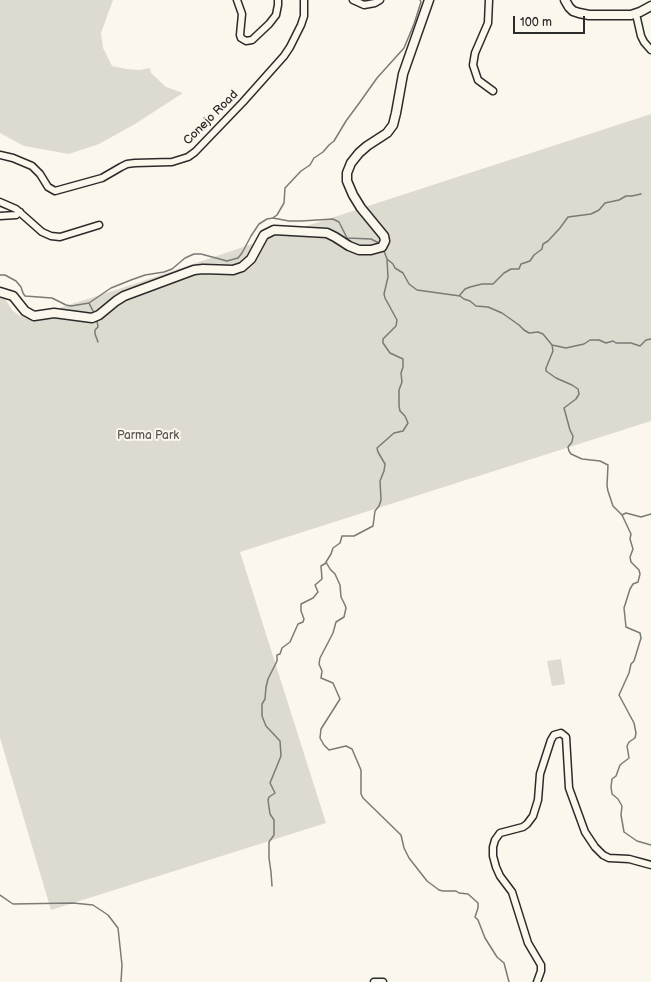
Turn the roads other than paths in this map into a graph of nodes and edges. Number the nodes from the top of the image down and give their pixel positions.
1 (236, 0) edge
2 (278, 0) edge
3 (304, 0) edge
4 (353, 0) edge
5 (380, 0) edge
6 (429, 0) edge
7 (489, 0) edge
8 (565, 0) edge
9 (651, 6) edge
10 (636, 14) junction
11 (651, 50) edge
12 (493, 91) dead end
13 (0, 155) edge
14 (0, 202) edge
15 (20, 212) junction
16 (0, 216) edge
17 (99, 225) dead end
18 (0, 292) edge
19 (651, 865) edge
20 (374, 982) edge
21 (382, 982) edge
22 (537, 982) edge

1 - 2 street
3 - 13 street, Conejo Road
4 - 5 street
6 - 18 main road
7 - 12 street
8 - 10 main road
9 - 10 main road
10 - 11 street
14 - 15 street
15 - 16 street
15 - 17 street
19 - 22 street
20 - 21 street

